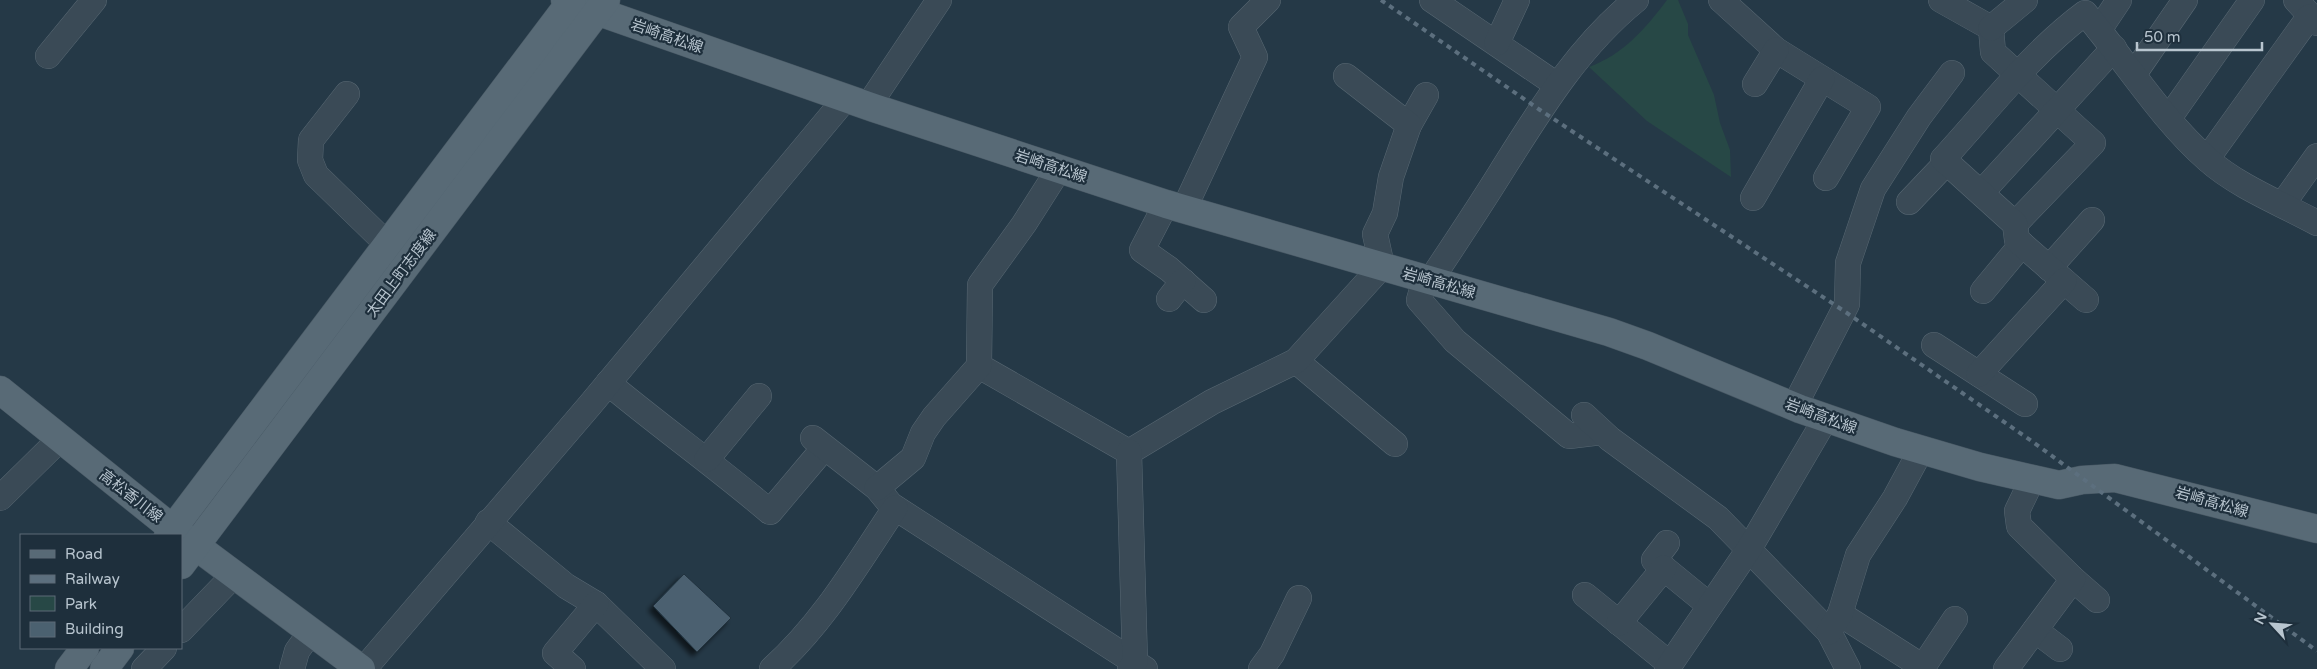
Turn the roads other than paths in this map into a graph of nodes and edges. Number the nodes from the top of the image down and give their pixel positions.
1 (94, 0) edge
2 (569, 0) edge
3 (940, 0) edge
4 (1268, 0) edge
5 (1432, 0) edge
6 (1517, 0) edge
7 (1636, 0) edge
8 (1721, 0) edge
9 (2025, 0) edge
10 (2119, 0) edge
11 (2185, 0) edge
12 (2252, 0) edge
13 (1952, 3) edge
14 (606, 4) edge
15 (2304, 8) edge
16 (1992, 28) junction
17 (2106, 39) junction
18 (1496, 43) junction
19 (1776, 50) junction
20 (48, 56) dead end
21 (1952, 73) dead end
22 (2134, 74) junction
23 (1346, 76) dead end
24 (2019, 76) junction
25 (1822, 79) junction
26 (1557, 84) junction
27 (1755, 84) dead end
28 (347, 94) dead end
29 (1426, 95) dead end
30 (857, 102) junction
31 (2057, 110) junction
32 (2169, 118) junction
33 (1409, 125) junction
34 (2317, 156) edge
35 (2207, 159) junction
36 (1947, 162) junction
37 (1059, 169) junction
38 (1826, 178) dead end
39 (1981, 193) junction
40 (1752, 198) dead end
41 (1909, 202) dead end
42 (2282, 205) junction
43 (1175, 206) junction
44 (2092, 220) dead end
45 (2317, 223) edge
46 (2019, 234) junction
47 (387, 244) junction
48 (1382, 266) junction
49 (2057, 274) junction
50 (1427, 280) junction
51 (1983, 291) dead end
52 (1204, 300) dead end
53 (2086, 300) dead end
54 (1934, 345) dead end
55 (1296, 361) junction
56 (978, 366) junction
57 (1979, 374) junction
58 (608, 383) junction
59 (0, 390) edge
60 (760, 396) dead end
61 (2025, 404) dead end
62 (1794, 407) junction
63 (1584, 415) dead end
64 (1826, 418) junction
65 (1602, 432) junction
66 (60, 439) junction
67 (1395, 444) dead end
68 (1921, 450) junction
69 (1129, 452) junction
70 (707, 459) junction
71 (2032, 480) junction
72 (877, 488) junction
73 (0, 498) edge
74 (895, 508) junction
75 (488, 522) junction
76 (2317, 529) edge
77 (170, 532) edge
78 (1667, 542) dead end
79 (1749, 549) junction
80 (188, 555) edge
81 (1664, 568) junction
82 (234, 575) junction
83 (2073, 579) junction
84 (1585, 595) dead end
85 (1299, 598) dead end
86 (2097, 600) dead end
87 (596, 604) junction
88 (1709, 605) junction
89 (1955, 619) dead end
90 (1619, 623) junction
91 (1835, 623) junction
92 (182, 629) edge
93 (2035, 630) junction
94 (310, 633) junction
95 (84, 649) edge
96 (163, 649) edge
97 (2060, 649) dead end
98 (1669, 666) edge
99 (1137, 667) edge
100 (69, 669) edge
101 (144, 669) edge
102 (292, 669) edge
103 (363, 669) edge
104 (573, 669) edge
105 (663, 669) edge
106 (772, 669) edge
107 (1262, 669) edge
108 (1848, 669) edge
109 (2006, 669) edge

1 - 20 street
2 - 14 main road, 岩崎高松線
2 - 47 main road, 太田上町志度線
3 - 30 street
4 - 43 street
5 - 18 street
6 - 18 street
7 - 26 street
8 - 19 street
9 - 16 street
10 - 17 street
11 - 22 street
12 - 32 street
13 - 16 street
14 - 30 main road, 岩崎高松線
14 - 80 main road, 太田上町志度線
15 - 35 street
16 - 24 street
17 - 22 street
17 - 24 street
17 - 31 street
18 - 26 street
19 - 25 street
19 - 27 street
21 - 62 street
22 - 32 street
23 - 33 street
24 - 31 street
24 - 36 street
25 - 38 street
25 - 40 street
26 - 50 street
28 - 47 street
29 - 33 street
30 - 37 main road, 岩崎高松線
30 - 58 street
31 - 39 street
31 - 46 street
32 - 35 street
33 - 48 street
34 - 42 street
35 - 42 street
36 - 39 street
36 - 41 street
37 - 43 main road, 岩崎高松線
37 - 56 street
39 - 46 street
42 - 45 street
43 - 48 main road, 岩崎高松線
43 - 52 street
44 - 49 street
46 - 49 street
46 - 51 street
47 - 77 main road, 太田上町志度線
48 - 50 main road, 岩崎高松線
48 - 55 street
49 - 53 street
49 - 57 street
50 - 62 main road, 岩崎高松線
50 - 65 street
54 - 57 street
55 - 67 street
55 - 69 street
56 - 69 street
56 - 72 street
57 - 61 street
58 - 70 street
58 - 75 street
59 - 66 main road, 高松香川線
60 - 70 street
62 - 64 main road, 岩崎高松線
63 - 65 street
64 - 68 main road, 岩崎高松線
64 - 79 street
65 - 79 street
66 - 73 street
66 - 77 main road, 高松香川線
68 - 71 main road, 岩崎高松線
68 - 91 street
69 - 99 street
70 - 72 street
71 - 76 main road, 岩崎高松線
71 - 83 street
72 - 74 street
74 - 99 street
74 - 106 street
75 - 87 street
75 - 103 street
78 - 81 street
79 - 88 street
79 - 91 street
80 - 82 main road, 高松香川線
81 - 88 street
81 - 90 street
82 - 92 street
82 - 94 main road, 高松香川線
83 - 86 street
83 - 93 street
84 - 90 street
85 - 107 street
87 - 104 street
87 - 105 street
88 - 98 street
89 - 91 street
90 - 98 street
91 - 108 street
93 - 97 street
93 - 109 street
94 - 102 street
94 - 103 main road, 高松香川線
95 - 100 main road
96 - 101 street

